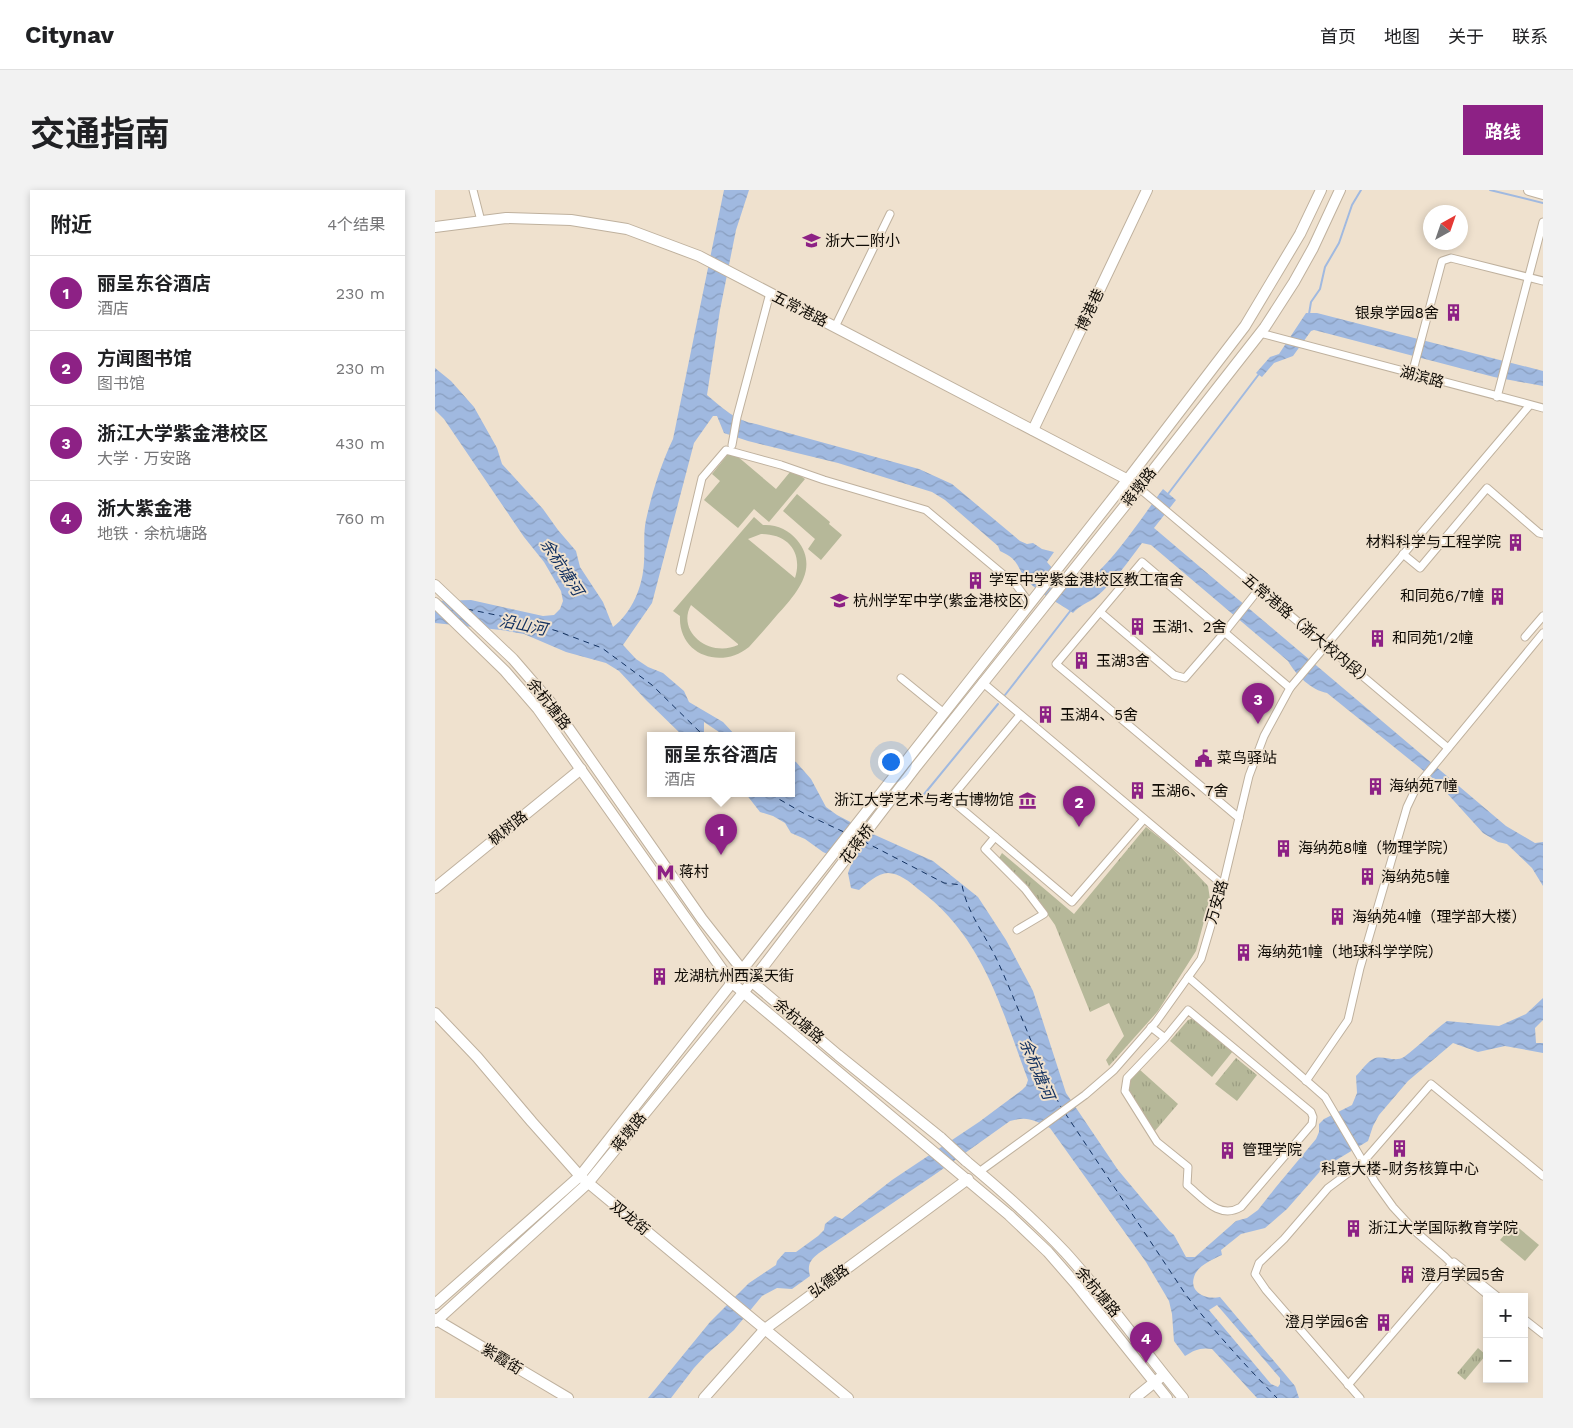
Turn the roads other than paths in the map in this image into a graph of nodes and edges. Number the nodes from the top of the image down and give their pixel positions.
1 (473, 190) edge
2 (1147, 190) edge
3 (1321, 190) edge
4 (1340, 190) edge
5 (1529, 190) edge
6 (1543, 194) edge
7 (890, 214) dead end
8 (481, 221) junction
9 (1543, 222) edge
10 (435, 227) edge
11 (1529, 278) junction
12 (1543, 281) edge
13 (770, 293) junction
14 (835, 327) junction
15 (1260, 333) junction
16 (1412, 372) junction
17 (1498, 394) junction
18 (1529, 406) junction
19 (1542, 408) edge
20 (1033, 430) junction
21 (732, 442) dead end
22 (1128, 479) junction
23 (1139, 488) junction
24 (1543, 534) edge
25 (1403, 554) junction
26 (680, 570) dead end
27 (437, 587) edge
28 (1259, 589) junction
29 (1032, 601) junction
30 (435, 603) edge
31 (1100, 612) junction
32 (1543, 616) edge
33 (1224, 633) junction
34 (1543, 633) edge
35 (1525, 637) dead end
36 (1325, 645) junction
37 (901, 678) dead end
38 (982, 682) junction
39 (1290, 688) junction
40 (945, 713) junction
41 (1020, 715) junction
42 (1448, 748) junction
43 (911, 764) junction
44 (581, 769) junction
45 (1239, 818) junction
46 (1144, 819) junction
47 (995, 837) junction
48 (1223, 885) junction
49 (435, 888) edge
50 (789, 910) joint
51 (799, 920) joint
52 (1017, 930) dead end
53 (741, 970) junction
54 (1188, 977) junction
55 (751, 981) junction
56 (731, 982) junction
57 (743, 993) junction
58 (435, 1013) edge
59 (1151, 1028) junction
60 (1165, 1038) junction
61 (1306, 1081) junction
62 (1363, 1162) junction
63 (979, 1172) junction
64 (580, 1176) junction
65 (1543, 1176) edge
66 (968, 1179) junction
67 (588, 1183) junction
68 (1445, 1257) junction
69 (1452, 1264) junction
70 (1485, 1293) edge
71 (1493, 1293) edge
72 (435, 1304) edge
73 (435, 1320) edge
74 (1528, 1322) edge
75 (1528, 1328) edge
76 (765, 1329) junction
77 (1543, 1334) edge
78 (1543, 1340) edge
79 (1164, 1375) junction
80 (1154, 1383) junction
81 (1348, 1386) junction
82 (568, 1398) edge
83 (704, 1398) edge
84 (848, 1398) edge
85 (1135, 1398) edge
86 (1167, 1398) edge
87 (1183, 1398) edge
88 (1361, 1398) edge

1 - 8 street
2 - 20 main road, 博港巷
3 - 22 main road, 蒋墩路
4 - 15 main road, 蒋墩路
5 - 6 main road
7 - 14 street
8 - 10 main road, 五常港路
8 - 13 main road, 五常港路
9 - 11 street
11 - 12 street
11 - 16 street
11 - 17 street
13 - 14 main road, 五常港路
13 - 21 street
14 - 20 main road, 五常港路
15 - 16 street, 湖滨路
15 - 23 main road, 蒋墩路
16 - 17 street, 湖滨路
17 - 18 street, 湖滨路
18 - 19 street, 湖滨路
18 - 25 street, 万安路
20 - 22 main road, 五常港路
22 - 23 main road, 五常港路
22 - 29 main road, 蒋墩路
23 - 28 street, 五常港路（浙大校内段）
23 - 38 main road, 蒋墩路
24 - 25 street
25 - 36 street, 万安路
26 - 29 street
27 - 53 main road, 余杭塘路
28 - 33 street
28 - 36 street, 五常港路（浙大校内段）
29 - 40 main road, 蒋墩路
30 - 44 main road, 余杭塘路
31 - 33 street
31 - 33 street
31 - 45 street
32 - 35 street
33 - 39 street
34 - 42 street
36 - 39 street, 万安路
36 - 42 street, 五常港路（浙大校内段）
37 - 40 street
38 - 41 street
38 - 43 main road, 蒋墩路
39 - 45 street, 万安路
40 - 43 main road, 蒋墩路
41 - 46 street
41 - 47 street
42 - 61 street
43 - 50 main road, 花蒋桥
43 - 51 main road, 花蒋桥
44 - 49 main road, 枫树路
44 - 56 main road, 余杭塘路
45 - 48 street, 万安路
46 - 47 street
46 - 48 street
47 - 52 street
48 - 54 street, 万安路
50 - 53 main road, 蒋墩路
51 - 55 main road, 蒋墩路
53 - 55 main road, 余杭塘路
53 - 56 main road, 蒋墩路
54 - 59 street, 万安路
54 - 61 street
55 - 57 main road, 蒋墩路
55 - 63 main road, 余杭塘路, bridge
56 - 57 main road, 余杭塘路
56 - 64 main road, 蒋墩路
57 - 66 main road, 余杭塘路
57 - 67 main road, 蒋墩路
58 - 64 main road, 双龙街
59 - 60 street
59 - 63 street, 万安路
60 - 60 street
61 - 62 street
62 - 65 street
62 - 68 street
62 - 81 street
63 - 79 main road, 余杭塘路
64 - 67 main road, 双龙街
64 - 72 main road, 蒋墩路
66 - 76 main road, 弘德路
66 - 80 main road, 余杭塘路
67 - 73 main road, 蒋墩路
67 - 76 main road, 双龙街
68 - 69 street
68 - 71 street
69 - 70 street
69 - 81 street
73 - 82 main road, 紫霞街
74 - 77 street
75 - 78 street
76 - 83 main road, 弘德路
76 - 84 main road, 双龙街
79 - 80 main road
79 - 87 main road, 余杭塘路
80 - 85 main road
80 - 86 main road, 余杭塘路
81 - 88 street

